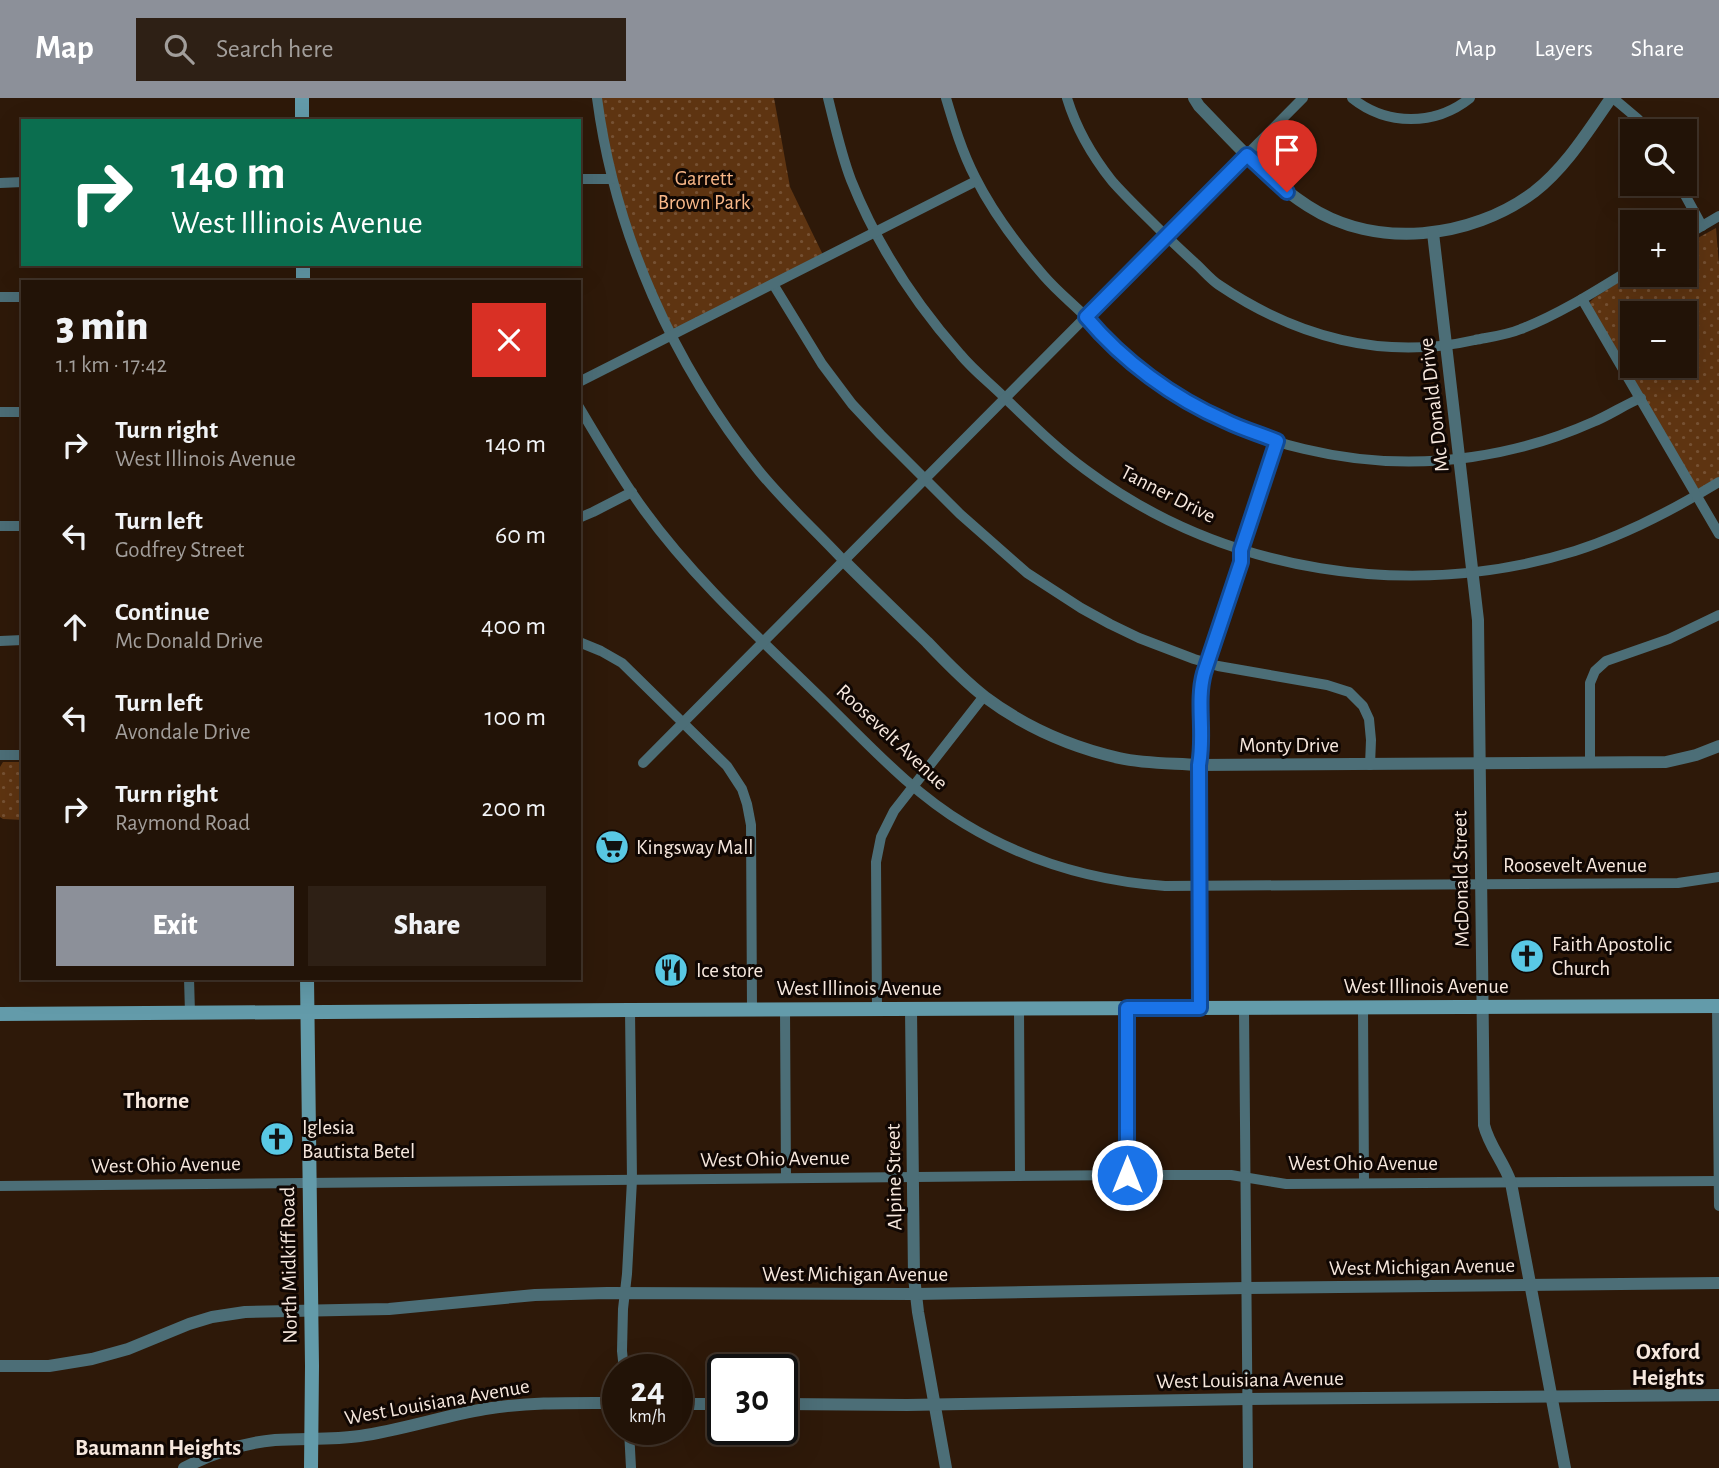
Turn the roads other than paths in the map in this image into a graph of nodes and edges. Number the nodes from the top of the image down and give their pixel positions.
1 (302, 98) edge
2 (597, 98) edge
3 (828, 98) edge
4 (946, 98) edge
5 (1067, 98) edge
6 (1194, 98) edge
7 (1303, 98) edge
8 (1352, 98) edge
9 (1470, 98) edge
10 (1612, 98) edge
11 (302, 119) edge
12 (1638, 119) edge
13 (1247, 155) junction
14 (581, 179) edge
15 (612, 179) junction
16 (976, 181) junction
17 (21, 182) edge
18 (0, 183) edge
19 (1686, 196) edge
20 (1719, 216) edge
21 (1703, 226) junction
22 (1697, 229) edge
23 (874, 232) junction
24 (1433, 233) junction
25 (1166, 236) junction
26 (1620, 276) edge
27 (773, 284) junction
28 (0, 297) edge
29 (21, 297) edge
30 (1582, 299) junction
31 (1086, 317) junction
32 (671, 336) junction
33 (1446, 346) junction
34 (581, 381) edge
35 (1005, 398) junction
36 (1640, 398) junction
37 (581, 411) edge
38 (0, 412) edge
39 (21, 412) edge
40 (1277, 441) junction
41 (1460, 459) junction
42 (926, 480) junction
43 (1719, 482) edge
44 (632, 492) junction
45 (1697, 496) junction
46 (581, 517) edge
47 (0, 526) edge
48 (21, 526) edge
49 (1719, 534) edge
50 (1241, 550) junction
51 (843, 560) junction
52 (1473, 573) junction
53 (1719, 615) edge
54 (0, 640) edge
55 (21, 640) edge
56 (763, 641) junction
57 (581, 643) edge
58 (1208, 663) junction
59 (984, 696) junction
60 (683, 722) junction
61 (1719, 746) edge
62 (0, 755) edge
63 (21, 755) edge
64 (1590, 762) junction
65 (643, 763) dead end
66 (1479, 763) junction
67 (1199, 765) junction
68 (1370, 765) junction
69 (913, 788) junction
70 (1719, 877) edge
71 (1480, 885) junction
72 (1199, 886) junction
73 (190, 980) edge
74 (307, 980) edge
75 (1483, 1006) junction
76 (1718, 1006) edge
77 (1363, 1007) junction
78 (1127, 1008) junction
79 (1200, 1008) junction
80 (1244, 1008) junction
81 (877, 1009) junction
82 (911, 1009) junction
83 (1019, 1009) junction
84 (630, 1010) junction
85 (752, 1010) junction
86 (785, 1010) junction
87 (307, 1012) junction
88 (190, 1013) junction
89 (0, 1014) edge
90 (1127, 1175) junction
91 (1020, 1176) junction
92 (913, 1177) junction
93 (1246, 1177) junction
94 (786, 1178) junction
95 (632, 1180) junction
96 (1718, 1181) edge
97 (1511, 1182) junction
98 (309, 1183) junction
99 (1364, 1183) junction
100 (0, 1186) edge
101 (1719, 1206) edge
102 (1719, 1283) edge
103 (1530, 1285) junction
104 (1247, 1288) junction
105 (624, 1294) junction
106 (916, 1294) junction
107 (311, 1311) junction
108 (622, 1354) edge
109 (0, 1366) edge
110 (1719, 1395) edge
111 (1551, 1396) junction
112 (1248, 1399) junction
113 (602, 1403) edge
114 (935, 1403) junction
115 (798, 1404) edge
116 (311, 1439) junction
117 (630, 1445) edge
118 (184, 1468) edge
119 (311, 1468) edge
120 (631, 1468) edge
121 (946, 1468) edge
122 (1248, 1468) edge
123 (1565, 1468) edge

1 - 11 main road
2 - 15 street
3 - 23 street, Tanner Drive
4 - 16 street
5 - 25 street
6 - 13 street
7 - 13 street
8 - 9 street
10 - 12 street
10 - 24 street
13 - 24 street
13 - 25 street
14 - 15 street
15 - 32 street
16 - 23 street
16 - 31 street
17 - 18 street
19 - 21 street
20 - 21 street
21 - 22 street
23 - 27 street
23 - 35 street, Tanner Drive
24 - 33 street, Mc Donald Drive
25 - 31 street
25 - 33 street
26 - 30 street
27 - 32 street
27 - 42 street
28 - 29 street
30 - 33 street
30 - 36 street
31 - 35 street
31 - 40 street
32 - 34 street
32 - 51 street
33 - 41 street, Mc Donald Drive
35 - 42 street
35 - 50 street, Tanner Drive
36 - 41 street
36 - 45 street
37 - 44 street, Roosevelt Avenue
38 - 39 street
40 - 41 street
40 - 50 street
41 - 52 street, Mc Donald Drive
42 - 51 street
42 - 58 street
43 - 45 street, Tanner Drive
44 - 46 street
44 - 56 street, Roosevelt Avenue
45 - 49 street
45 - 52 street, Tanner Drive
47 - 48 street
50 - 52 street, Tanner Drive
50 - 58 street
51 - 56 street
51 - 59 street, Monty Drive
52 - 66 street, McDonald Street
53 - 64 street
54 - 55 street
56 - 60 street
56 - 69 street, Roosevelt Avenue
57 - 60 street
58 - 67 street
58 - 68 street
59 - 67 street, Monty Drive
59 - 69 street
60 - 65 street
60 - 85 street
61 - 64 street, Monty Drive
62 - 63 street
64 - 66 street, Monty Drive
66 - 68 street, Monty Drive
66 - 71 street, McDonald Street
67 - 68 street, Monty Drive
67 - 72 street
69 - 72 street, Roosevelt Avenue
69 - 81 street
70 - 71 street, Roosevelt Avenue
71 - 72 street, Roosevelt Avenue
71 - 75 street, McDonald Street
72 - 79 street
73 - 88 street
74 - 87 main road, North Midkiff Road
75 - 76 main road, West Illinois Avenue
75 - 77 main road, West Illinois Avenue
75 - 97 street, McDonald Street
76 - 96 street
77 - 80 main road, West Illinois Avenue
77 - 99 street
78 - 79 main road, West Illinois Avenue
78 - 83 main road, West Illinois Avenue
78 - 90 street
79 - 80 main road, West Illinois Avenue
80 - 93 street
81 - 82 main road, West Illinois Avenue
81 - 86 main road, West Illinois Avenue
82 - 83 main road, West Illinois Avenue
82 - 92 street, Alpine Street
83 - 91 street
84 - 85 main road, West Illinois Avenue
84 - 87 main road, West Illinois Avenue
84 - 95 street
85 - 86 main road, West Illinois Avenue
86 - 94 street
87 - 88 main road, West Illinois Avenue
87 - 98 main road, North Midkiff Road
88 - 89 main road, West Illinois Avenue
90 - 91 street, West Ohio Avenue
90 - 93 street, West Ohio Avenue
91 - 92 street, West Ohio Avenue
92 - 94 street, West Ohio Avenue
92 - 106 street, Alpine Street
93 - 99 street, West Ohio Avenue
93 - 104 street
94 - 95 street, West Ohio Avenue
95 - 98 street, West Ohio Avenue
95 - 105 street
96 - 97 street, West Ohio Avenue
96 - 101 street
97 - 99 street, West Ohio Avenue
97 - 103 street, McDonald Street
98 - 100 street, West Ohio Avenue
98 - 107 main road, North Midkiff Road
102 - 103 street, West Michigan Avenue
103 - 104 street, West Michigan Avenue
103 - 111 street, McDonald Street
104 - 106 street, West Michigan Avenue
104 - 112 street
105 - 106 street, West Michigan Avenue
105 - 107 street, West Michigan Avenue
105 - 108 street
106 - 114 street, Alpine Street
107 - 109 street, West Michigan Avenue
107 - 116 main road, North Midkiff Road
110 - 111 street, West Louisiana Avenue
111 - 112 street, West Louisiana Avenue
111 - 123 street, McDonald Street
112 - 114 street, West Louisiana Avenue
112 - 122 street
113 - 116 street, West Louisiana Avenue
114 - 115 street, West Louisiana Avenue
114 - 121 street, Alpine Street
116 - 118 street, West Louisiana Avenue
116 - 119 main road, North Midkiff Road
117 - 120 street

